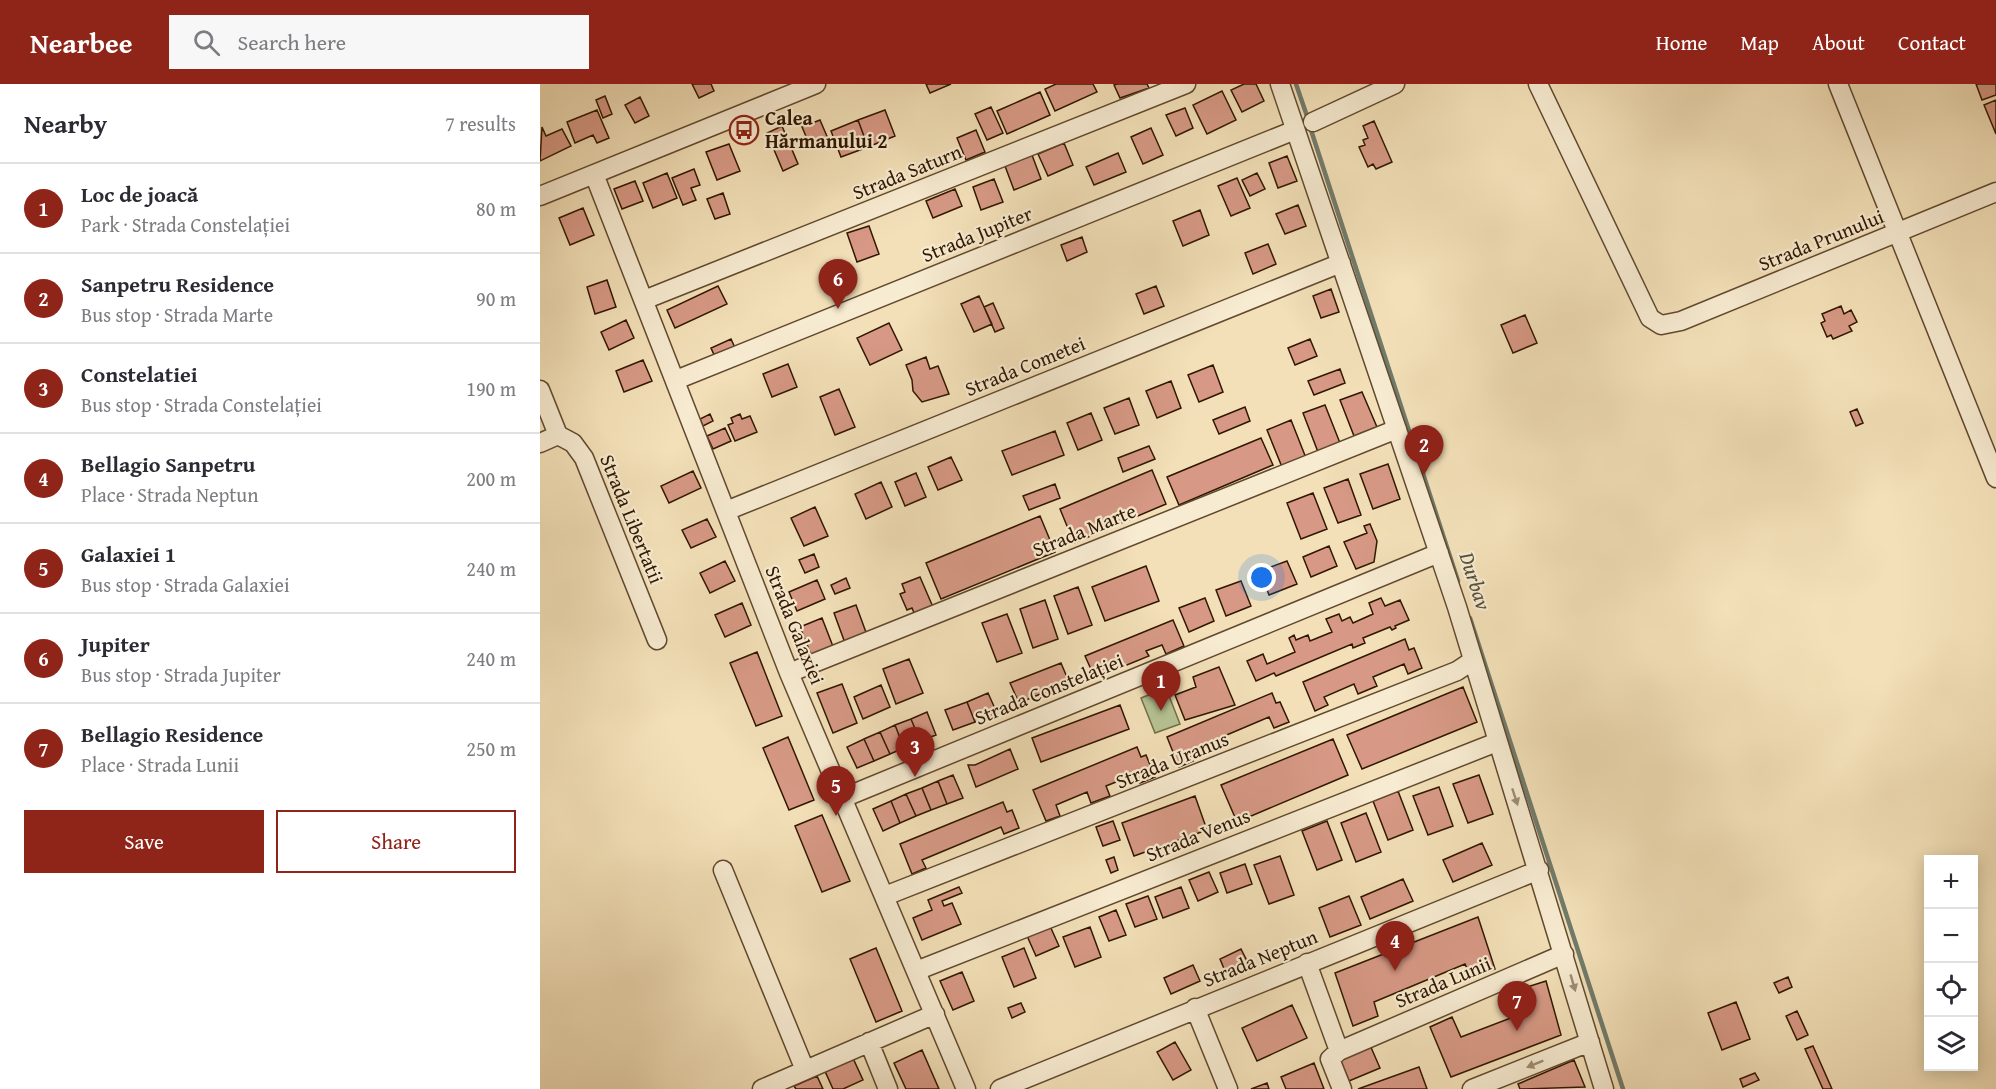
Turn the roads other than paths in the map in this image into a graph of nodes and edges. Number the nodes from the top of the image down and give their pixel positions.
1 (816, 84) edge
2 (1186, 84) edge
3 (1280, 84) edge
4 (1395, 84) edge
5 (1538, 84) edge
6 (1838, 84) edge
7 (1313, 122) dead end
8 (1295, 130) junction
9 (594, 174) junction
10 (1996, 192) edge
11 (540, 196) edge
12 (1898, 233) junction
13 (1341, 263) junction
14 (644, 300) junction
15 (676, 380) junction
16 (540, 390) edge
17 (1396, 429) junction
18 (558, 435) junction
19 (540, 443) edge
20 (1996, 478) edge
21 (726, 511) junction
22 (1439, 553) junction
23 (657, 640) dead end
24 (1472, 661) junction
25 (789, 673) junction
26 (1497, 742) junction
27 (843, 798) junction
28 (723, 870) dead end
29 (1539, 870) junction
30 (885, 896) junction
31 (1564, 954) junction
32 (1307, 963) junction
33 (916, 971) junction
34 (1195, 1008) junction
35 (935, 1014) junction
36 (869, 1042) junction
37 (1590, 1042) junction
38 (1339, 1051) junction
39 (805, 1070) junction
40 (762, 1089) edge
41 (888, 1089) edge
42 (966, 1089) edge
43 (1000, 1089) edge
44 (1228, 1089) edge
45 (1342, 1089) edge
46 (1472, 1089) edge
47 (1604, 1089) edge

1 - 9 street
2 - 14 street, Strada Saturn
3 - 8 street
4 - 7 street
5 - 12 street, Strada Prunului
6 - 12 street
8 - 13 street
8 - 15 street, Strada Jupiter
9 - 11 street
9 - 14 street, Strada Galaxiei
10 - 12 street, Strada Prunului
12 - 20 street
13 - 17 street
13 - 21 street, Strada Cometei
14 - 15 street, Strada Galaxiei
15 - 21 street, Strada Galaxiei
16 - 18 street, Strada Libertatii
17 - 22 street
17 - 25 street, Strada Marte
18 - 19 street
18 - 23 street, Strada Libertatii
21 - 25 street, Strada Galaxiei
22 - 24 street
22 - 27 street, Strada Constelației
24 - 26 street
24 - 30 street, Strada Uranus
25 - 27 street, Strada Galaxiei
26 -> 29 street
26 - 33 street, Strada Venus
27 - 30 street, Strada Galaxiei
28 - 39 street
29 - 31 street
29 - 32 street, Strada Neptun
30 - 33 street, Strada Galaxiei
31 -> 37 street
31 - 38 street, Strada Lunii
32 - 34 street, Strada Neptun
32 - 38 street
33 - 35 street, Strada Galaxiei
34 - 43 street, Strada Neptun
34 - 44 street
35 - 36 street
35 - 42 street, Strada Galaxiei
36 - 39 street
36 - 41 street
37 -> 46 street
37 - 47 street
38 - 45 street
39 - 40 street

